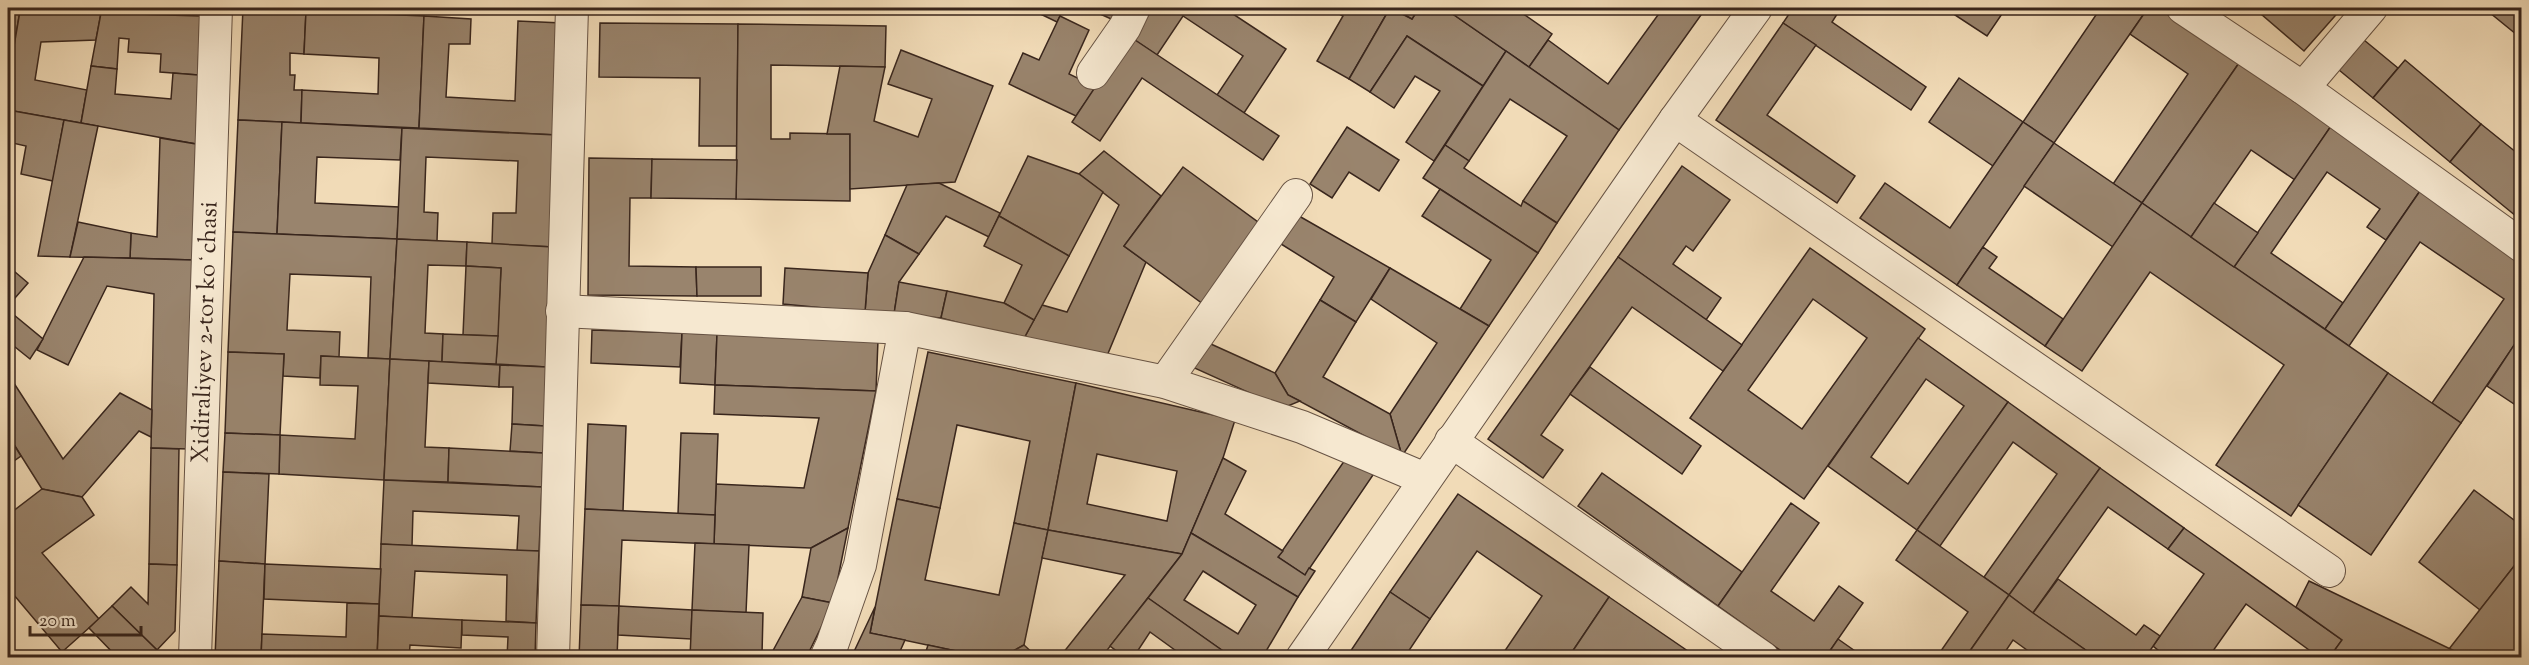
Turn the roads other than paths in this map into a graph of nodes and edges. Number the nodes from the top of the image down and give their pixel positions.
1 (216, 8) edge
2 (572, 8) edge
3 (1134, 8) edge
4 (1756, 8) edge
5 (2183, 8) edge
6 (2371, 8) edge
7 (1093, 73) dead end
8 (2303, 88) junction
9 (1675, 120) junction
10 (1296, 195) dead end
11 (2522, 246) edge
12 (562, 311) junction
13 (905, 328) junction
14 (1165, 382) junction
15 (1451, 441) junction
16 (1425, 479) junction
17 (2329, 571) dead end
18 (195, 657) edge
19 (553, 657) edge
20 (826, 657) edge
21 (1302, 657) edge
22 (1763, 657) edge

1 - 18 street, Xidiraliyev 2-tor koʻchasi
2 - 12 street
3 - 7 street
4 - 9 street
5 - 8 street
6 - 8 street
8 - 11 street
9 - 15 street
9 - 17 street
10 - 14 street
12 - 13 street
12 - 19 street
13 - 14 street
13 - 20 street
14 - 16 street
15 - 16 street
15 - 22 street
16 - 21 street

